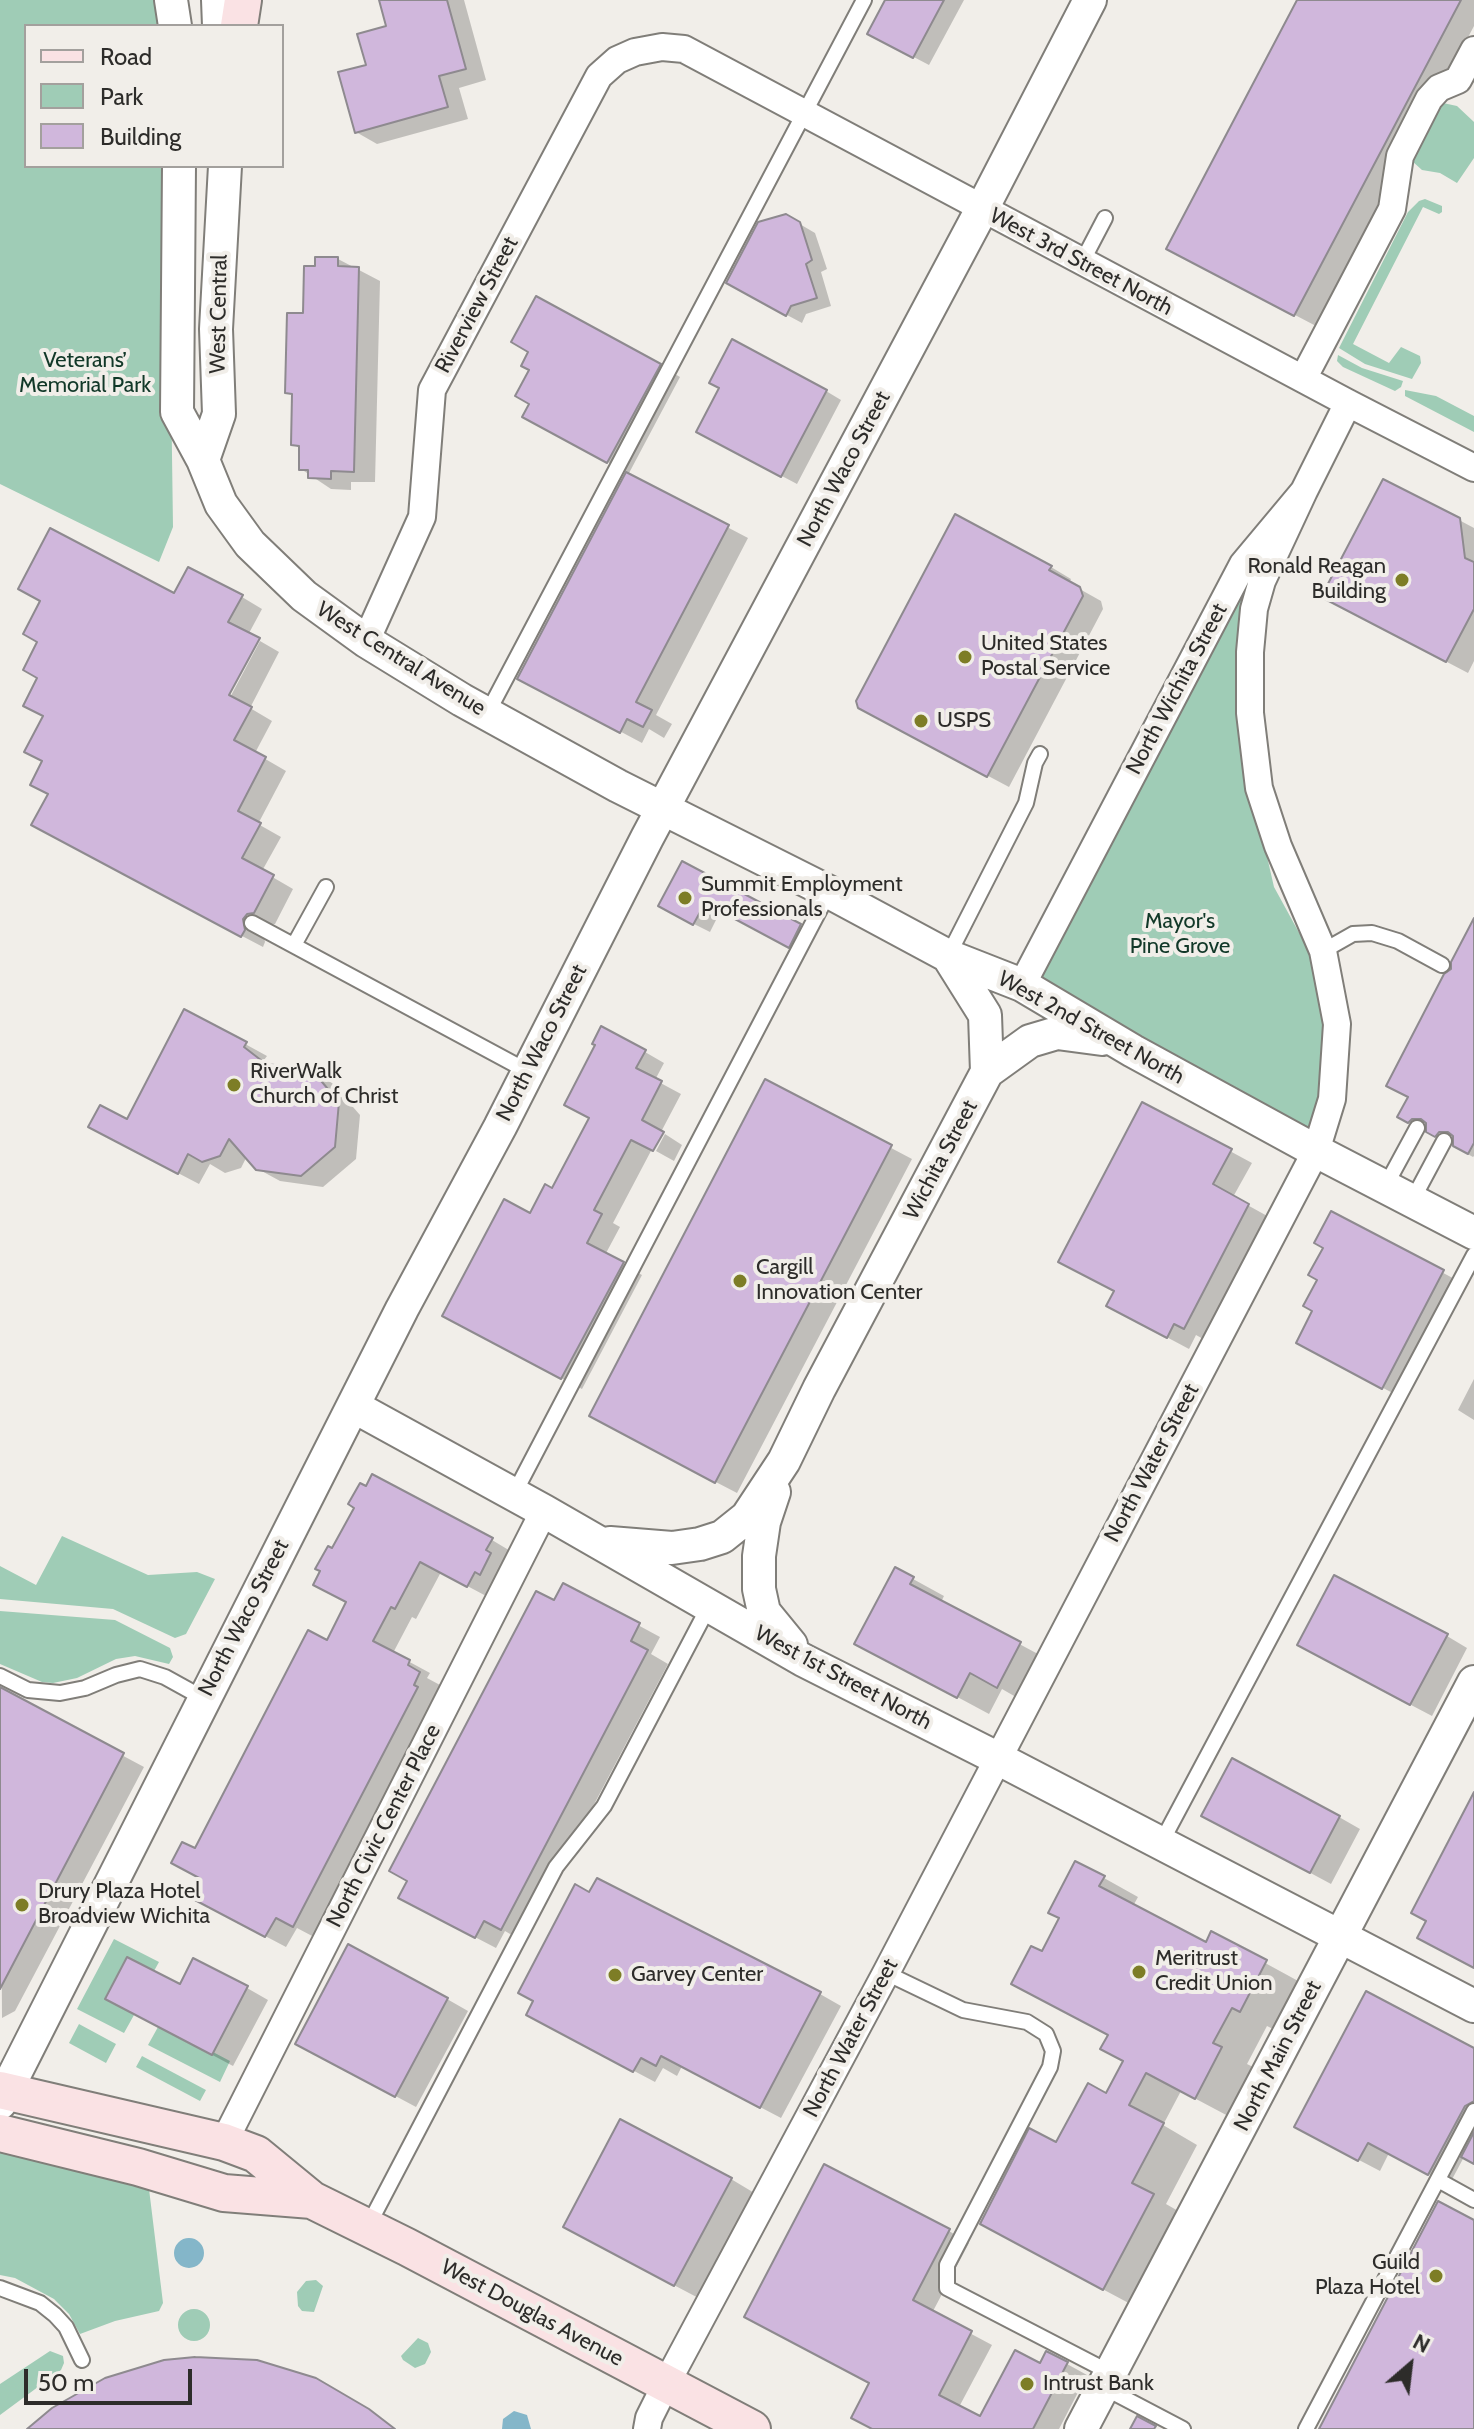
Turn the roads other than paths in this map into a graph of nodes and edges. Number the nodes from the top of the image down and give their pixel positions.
1 (171, 0) edge
2 (218, 0) edge
3 (243, 0) edge
4 (864, 0) edge
5 (1090, 0) edge
6 (175, 24) edge
7 (219, 24) edge
8 (239, 24) edge
9 (1474, 50) edge
10 (690, 53) joint
11 (803, 113) junction
12 (179, 168) edge
13 (225, 168) edge
14 (982, 209) junction
15 (1105, 218) dead end
16 (1082, 262) junction
17 (1303, 379) junction
18 (1348, 403) junction
19 (203, 460) junction
20 (1474, 468) edge
21 (1304, 491) junction
22 (366, 641) junction
23 (487, 714) junction
24 (1040, 754) dead end
25 (577, 761) joint
26 (663, 809) junction
27 (326, 887) dead end
28 (829, 892) junction
29 (252, 923) dead end
30 (294, 945) junction
31 (1323, 951) junction
32 (948, 956) junction
33 (1442, 965) dead end
34 (1022, 985) junction
35 (1133, 1051) junction
36 (527, 1071) junction
37 (987, 1072) junction
38 (1417, 1128) dead end
39 (1444, 1141) dead end
40 (1316, 1151) junction
41 (1399, 1194) junction
42 (1474, 1233) edge
43 (1474, 1255) edge
44 (353, 1406) junction
45 (784, 1461) junction
46 (514, 1494) junction
47 (544, 1511) junction
48 (599, 1542) junction
49 (709, 1606) junction
50 (803, 1660) junction
51 (0, 1676) edge
52 (1474, 1682) edge
53 (203, 1698) junction
54 (997, 1758) junction
55 (1161, 1843) junction
56 (1340, 1935) junction
57 (886, 1973) junction
58 (1474, 2006) edge
59 (2, 2095) edge
60 (1474, 2111) edge
61 (0, 2133) edge
62 (224, 2142) junction
63 (1438, 2180) junction
64 (312, 2200) junction
65 (1474, 2200) edge
66 (368, 2227) junction
67 (0, 2288) edge
68 (82, 2360) dead end
69 (1107, 2380) junction
70 (666, 2384) junction
71 (644, 2425) edge
72 (752, 2429) edge
73 (1081, 2429) edge
74 (1183, 2429) edge
75 (1306, 2429) edge

1 - 6 street
2 - 7 street
3 - 8 main road
4 - 11 lane
5 - 14 street, North Waco Street
9 - 17 street
10 - 11 street, West 3rd Street North
10 - 22 street, Riverview Street
11 - 14 street, West 3rd Street North
11 - 23 lane
12 - 19 street, West Central Avenue
13 - 19 street, West Central
14 - 16 street, West 3rd Street North
14 - 26 street, North Waco Street
15 - 16 lane
16 - 17 street, West 3rd Street North
17 - 18 street, West 3rd Street North
18 - 20 street, West 3rd Street North
18 - 21 street, North Wichita Street
19 - 22 street, West Central Avenue
21 - 31 street, North Water Street
21 - 34 street, North Wichita Street
22 - 23 street, West Central Avenue
23 - 25 street, West Central Avenue
24 - 32 lane
25 - 26 street, West 2nd Street North
26 - 28 street, West 2nd Street North
26 - 36 street, North Waco Street
27 - 30 lane
28 - 32 street, West 2nd Street North
28 - 46 lane
29 - 30 lane
30 - 36 lane
31 - 33 lane
31 - 40 street, North Water Street
32 - 34 street, West 2nd Street North
32 - 37 street
34 - 35 street, West 2nd Street North
35 - 37 street
35 - 40 street, West 2nd Street North
36 - 44 street, North Waco Street
37 - 45 street, Wichita Street
38 - 41 lane
39 - 41 lane
40 - 41 street, West 2nd Street North
40 - 54 street, North Water Street
41 - 42 street, West 2nd Street North
43 - 55 lane
44 - 46 street, West 1st Street North
44 - 53 street, North Waco Street
45 - 48 street
45 - 50 street
46 - 47 street, West 1st Street North
47 - 48 street, West 1st Street North
47 - 62 street, North Civic Center Place
48 - 49 street, West 1st Street North
49 - 50 street, West 1st Street North
49 - 66 lane
50 - 54 street, West 1st Street North
51 - 53 lane
52 - 56 street, North Main Street
53 - 59 street, North Waco Street
54 - 55 street, West 1st Street North
54 - 57 street, North Water Street
55 - 56 street, West 1st Street North
56 - 58 street, West 1st Street North
56 - 69 street, North Main Street
57 - 69 lane
57 - 70 street, North Water Street
59 - 62 main road, West Douglas Avenue
60 - 63 lane
61 - 64 main road, West Douglas Avenue
62 - 64 main road, West Douglas Avenue
63 - 65 lane
63 - 75 lane
64 - 66 main road, West Douglas Avenue
66 - 70 main road, West Douglas Avenue
67 - 68 lane
69 - 73 street, North Main Street
69 - 74 lane
70 - 71 street, North Water Street
70 - 72 main road, West Douglas Avenue

